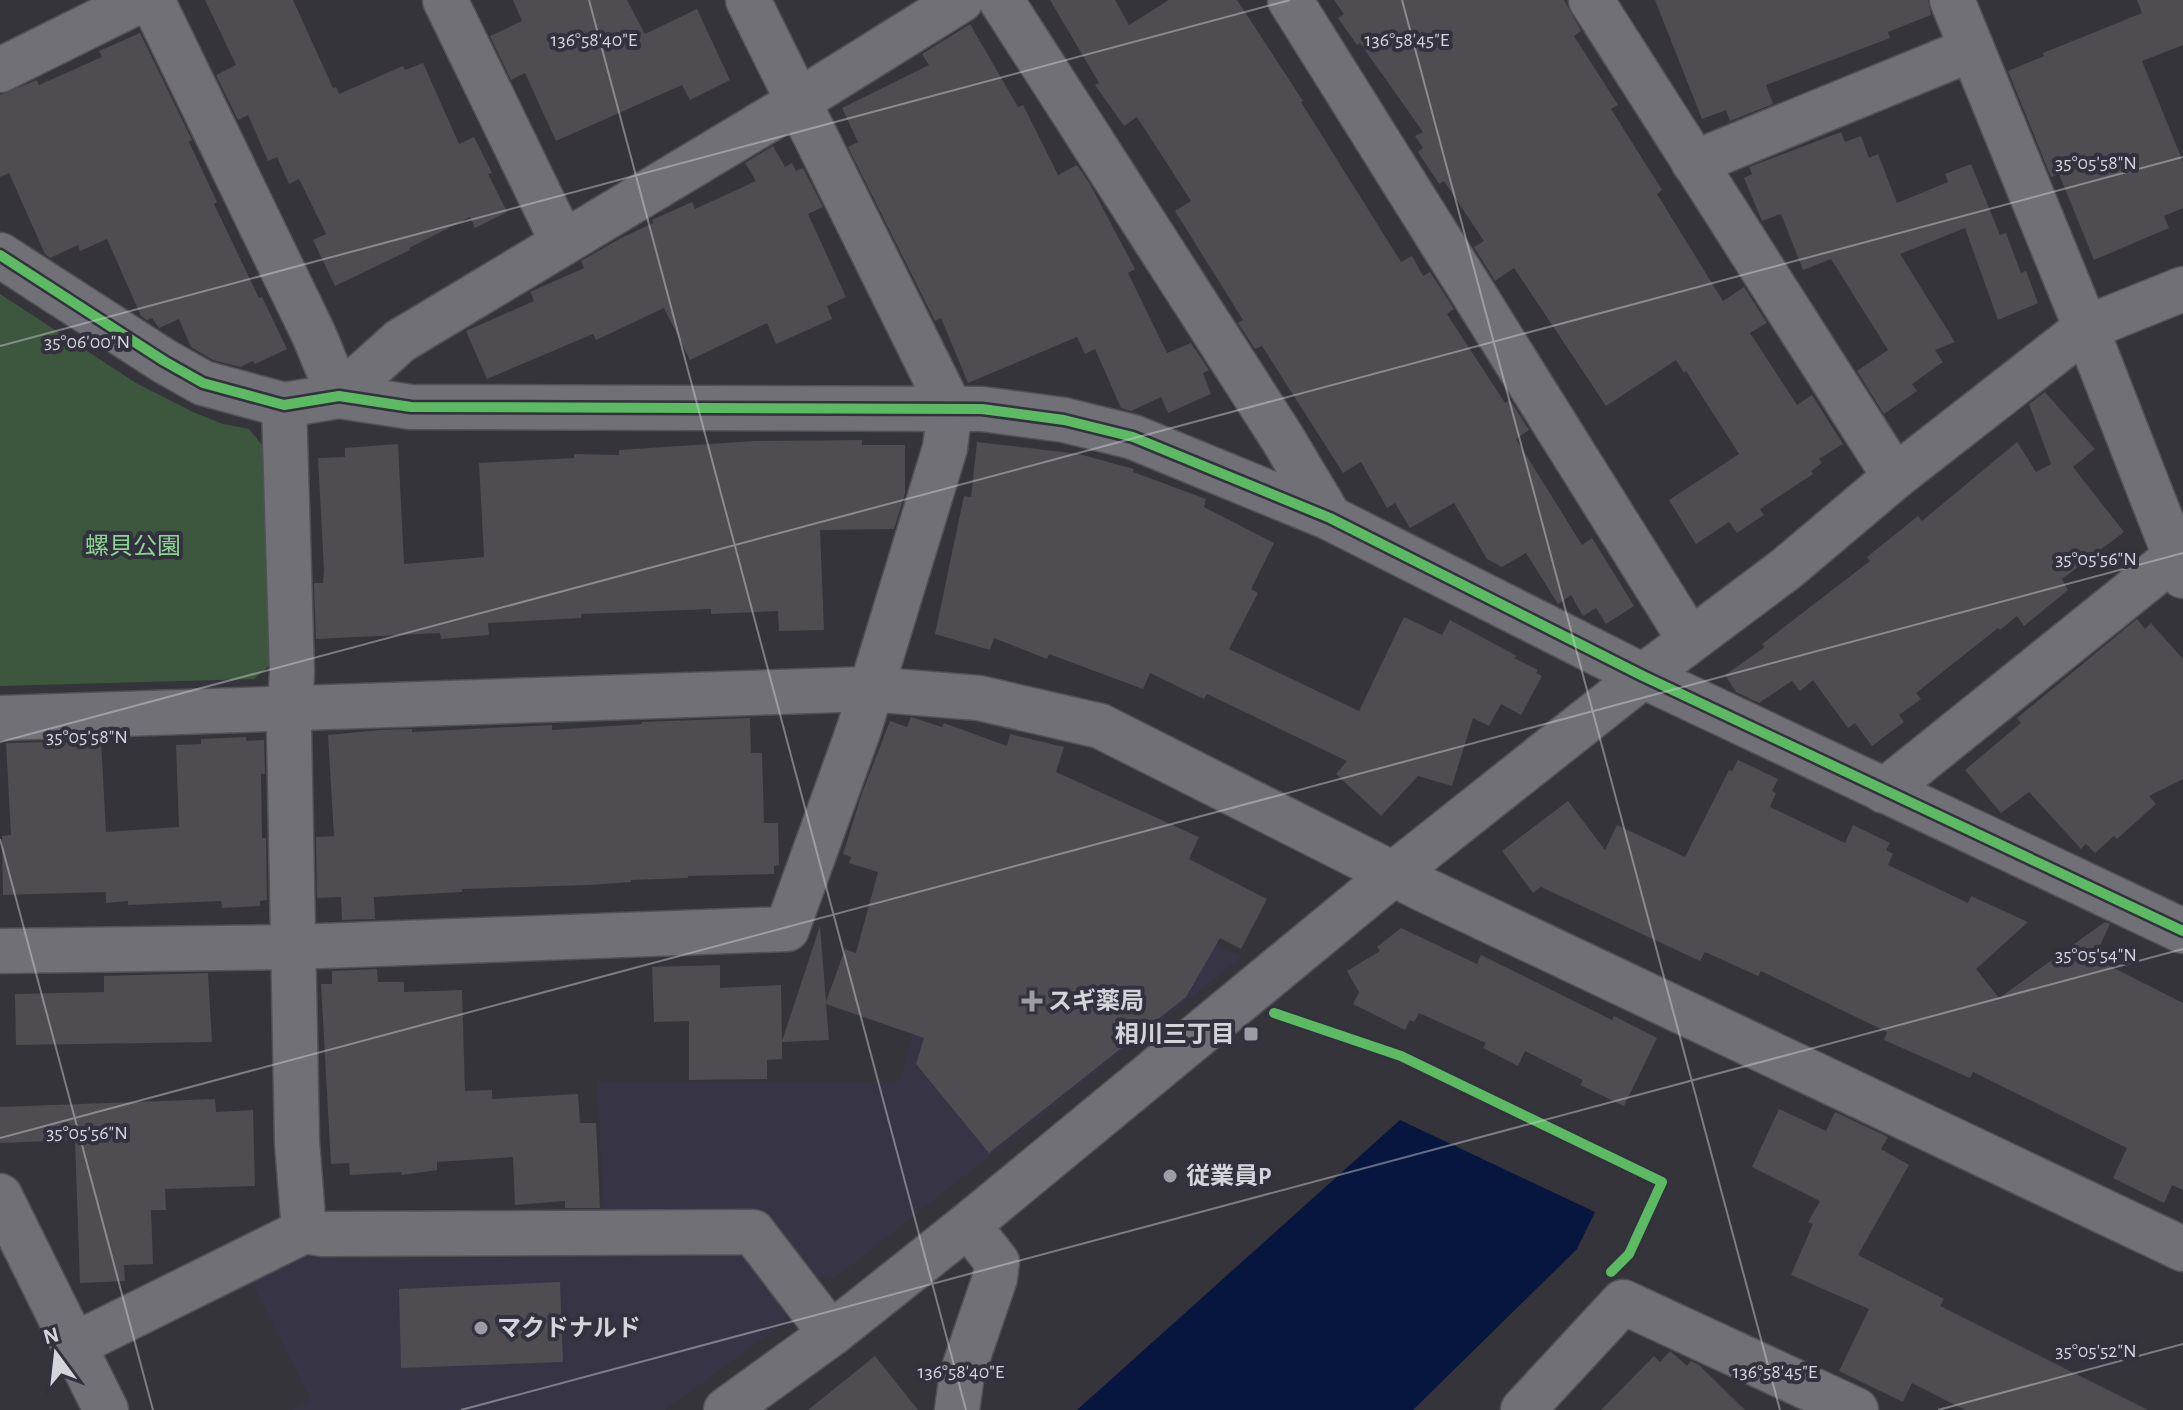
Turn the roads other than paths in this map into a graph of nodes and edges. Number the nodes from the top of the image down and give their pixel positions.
1 (141, 0) edge
2 (152, 0) edge
3 (445, 0) edge
4 (748, 0) edge
5 (961, 0) edge
6 (1001, 0) edge
7 (1290, 0) edge
8 (1591, 0) edge
9 (1952, 0) edge
10 (1972, 49) junction
11 (0, 70) edge
12 (798, 101) junction
13 (1694, 163) junction
14 (563, 243) junction
15 (0, 255) edge
16 (2183, 289) edge
17 (2086, 328) junction
18 (339, 396) junction
19 (284, 405) junction
20 (950, 408) junction
21 (1895, 477) junction
22 (1330, 518) junction
23 (2179, 566) edge
24 (1690, 640) junction
25 (1643, 676) junction
26 (869, 689) junction
27 (291, 710) junction
28 (0, 718) edge
29 (1884, 791) junction
30 (1392, 875) junction
31 (2183, 931) edge
32 (294, 947) junction
33 (0, 951) edge
34 (0, 1196) edge
35 (968, 1225) junction
36 (304, 1231) junction
37 (2183, 1249) edge
38 (831, 1334) junction
39 (74, 1345) junction
40 (106, 1410) edge
41 (726, 1410) edge
42 (957, 1410) edge
43 (1523, 1410) edge
44 (1856, 1410) edge

1 - 11 street
2 - 18 street
3 - 14 street
4 - 12 street
5 - 12 street
6 - 22 street
7 - 24 street
8 - 13 street
9 - 10 street
10 - 13 street
10 - 17 street
12 - 14 street
12 - 20 street
13 - 21 street
14 - 18 street
15 - 19 street
16 - 17 street
17 - 21 street
17 - 23 street
18 - 19 street
18 - 20 street
19 - 27 street
20 - 22 street
20 - 26 street
21 - 24 street
22 - 25 street
23 - 29 street
24 - 25 street
25 - 29 street
25 - 30 street
26 - 27 street
26 - 30 street
26 - 32 street
27 - 28 street
27 - 32 street
29 - 31 street
30 - 35 street
30 - 37 street
32 - 33 street
32 - 36 street
34 - 39 street
35 - 38 street
35 - 42 street
36 - 38 street
36 - 39 street
38 - 41 street
39 - 40 street
43 - 44 street

